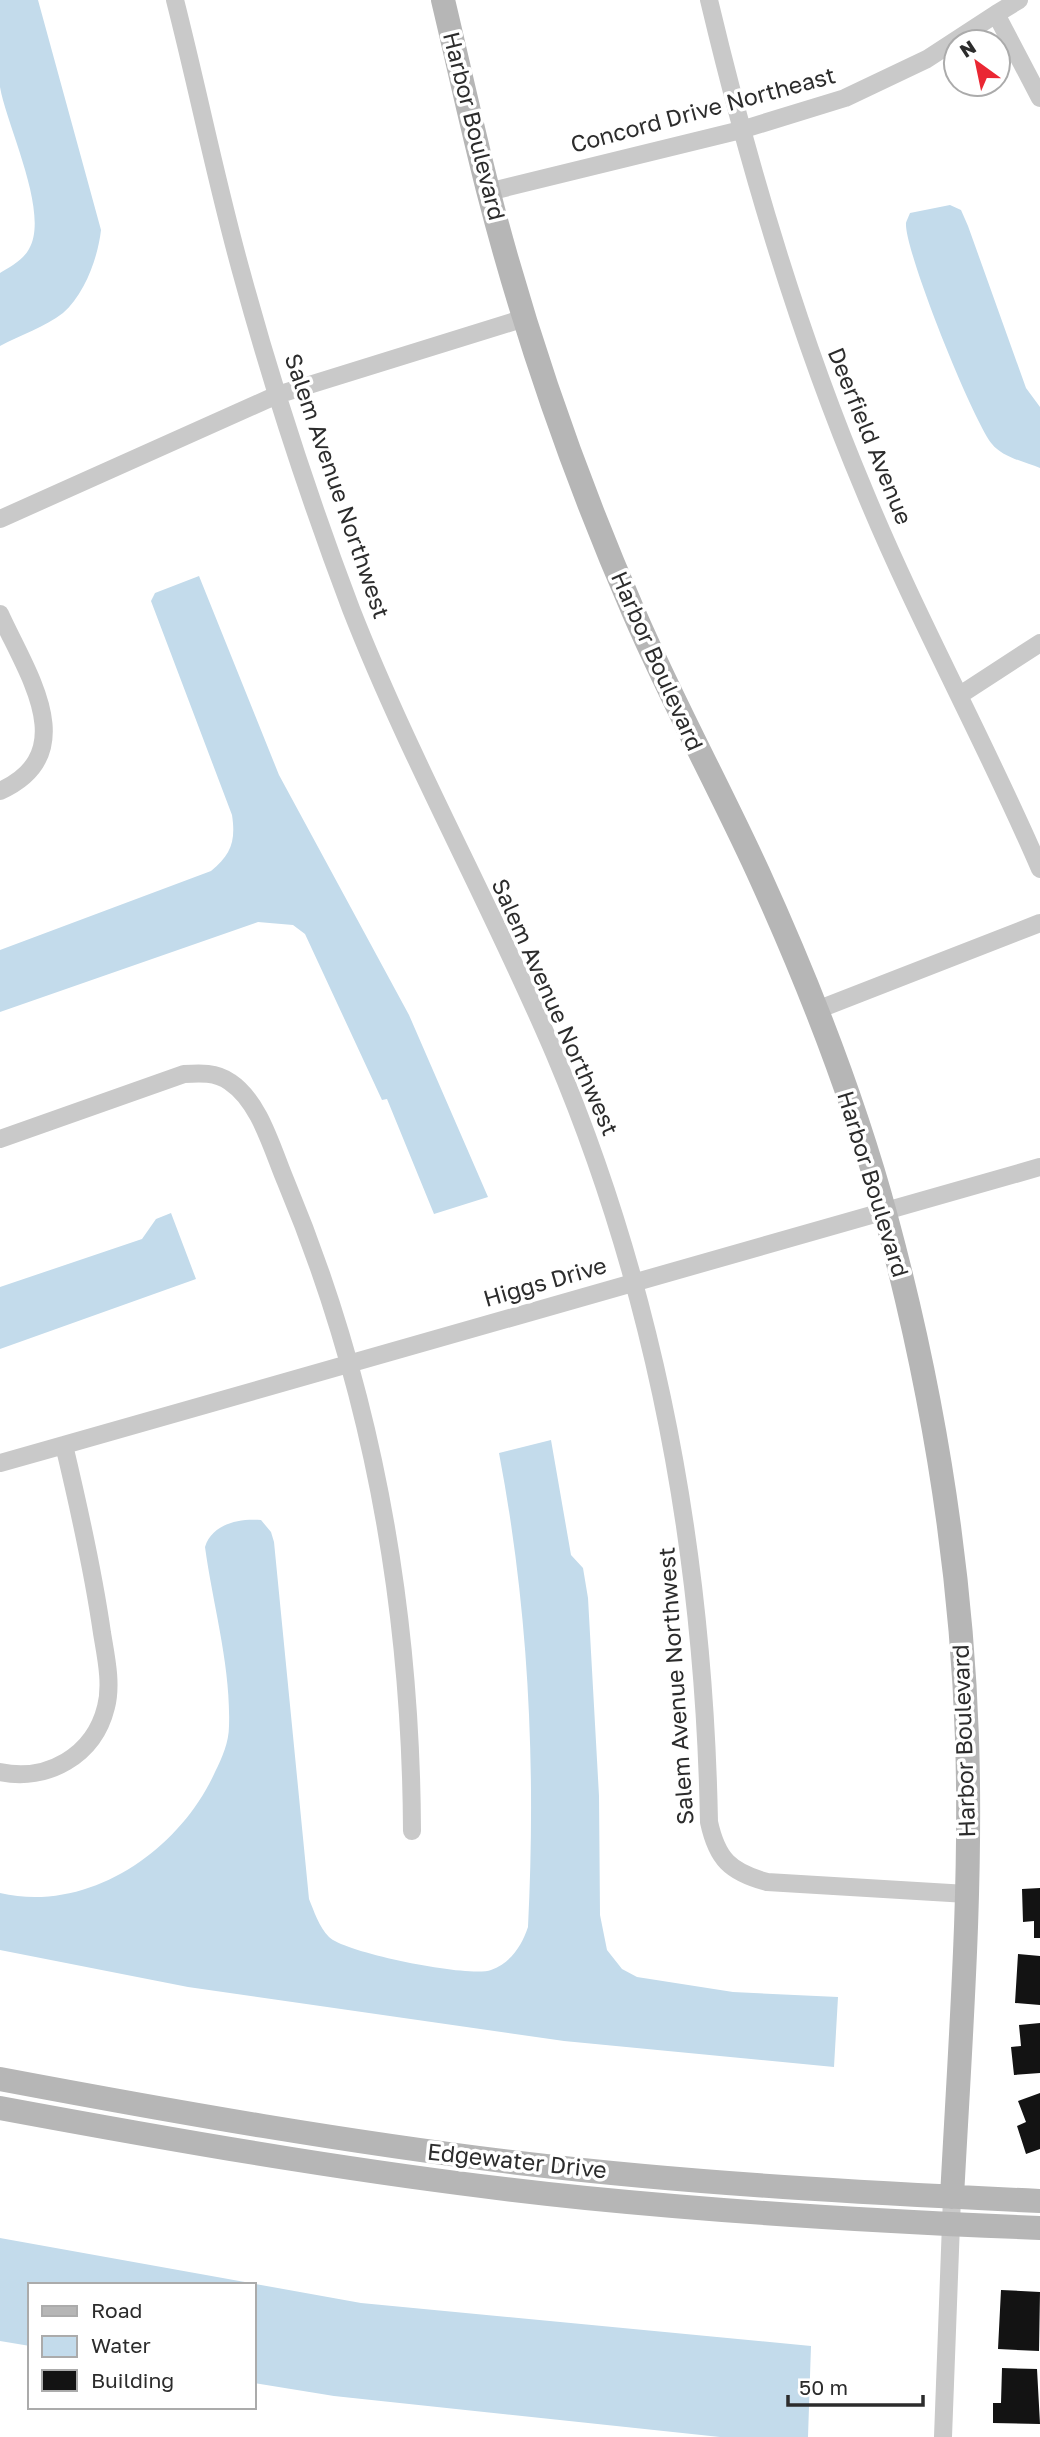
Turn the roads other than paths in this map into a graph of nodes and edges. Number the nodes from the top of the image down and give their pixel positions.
1 (175, 0) edge
2 (443, 0) edge
3 (709, 0) edge
4 (1018, 0) edge
5 (996, 15) junction
6 (1040, 98) edge
7 (741, 130) junction
8 (488, 192) junction
9 (524, 318) junction
10 (277, 395) junction
11 (0, 520) edge
12 (0, 614) edge
13 (1040, 643) edge
14 (960, 695) junction
15 (0, 791) edge
16 (1040, 869) edge
17 (1040, 923) edge
18 (817, 1010) junction
19 (0, 1139) edge
20 (1040, 1167) edge
21 (885, 1211) junction
22 (635, 1282) junction
23 (349, 1363) junction
24 (64, 1445) junction
25 (0, 1463) edge
26 (0, 1772) edge
27 (412, 1831) dead end
28 (967, 1894) junction
29 (0, 2079) edge
30 (0, 2108) edge
31 (952, 2197) junction
32 (1040, 2201) edge
33 (951, 2225) junction
34 (1040, 2228) edge
35 (943, 2437) edge

1 - 10 street, Salem Avenue Northwest
2 - 8 street, Harbor Boulevard
3 - 7 street, Deerfield Avenue
4 - 5 street, Concord Drive Northeast
5 - 6 street
5 - 7 street, Concord Drive Northeast
7 - 8 street, Concord Drive Northeast
7 - 14 street, Deerfield Avenue
8 - 9 street, Harbor Boulevard
9 - 10 street
9 - 18 street, Harbor Boulevard
10 - 11 street
10 - 22 street, Salem Avenue Northwest
12 - 15 street
13 - 14 street
14 - 16 street, Deerfield Avenue
17 - 18 street
18 - 21 street, Harbor Boulevard
19 - 23 street
20 - 21 street, Higgs Drive
21 - 22 street, Higgs Drive
21 - 28 street, Harbor Boulevard
22 - 23 street, Higgs Drive
22 - 28 street, Salem Avenue Northwest
23 - 24 street, Higgs Drive
23 - 27 street
24 - 25 street, Higgs Drive
24 - 26 street
28 - 31 street, Harbor Boulevard
29 - 31 street, Edgewater Drive
30 - 33 street, Edgewater Drive
31 - 32 street, Edgewater Drive
31 - 33 street, Harbor Boulevard
33 - 34 street, Edgewater Drive
33 - 35 street, Harbor Boulevard

